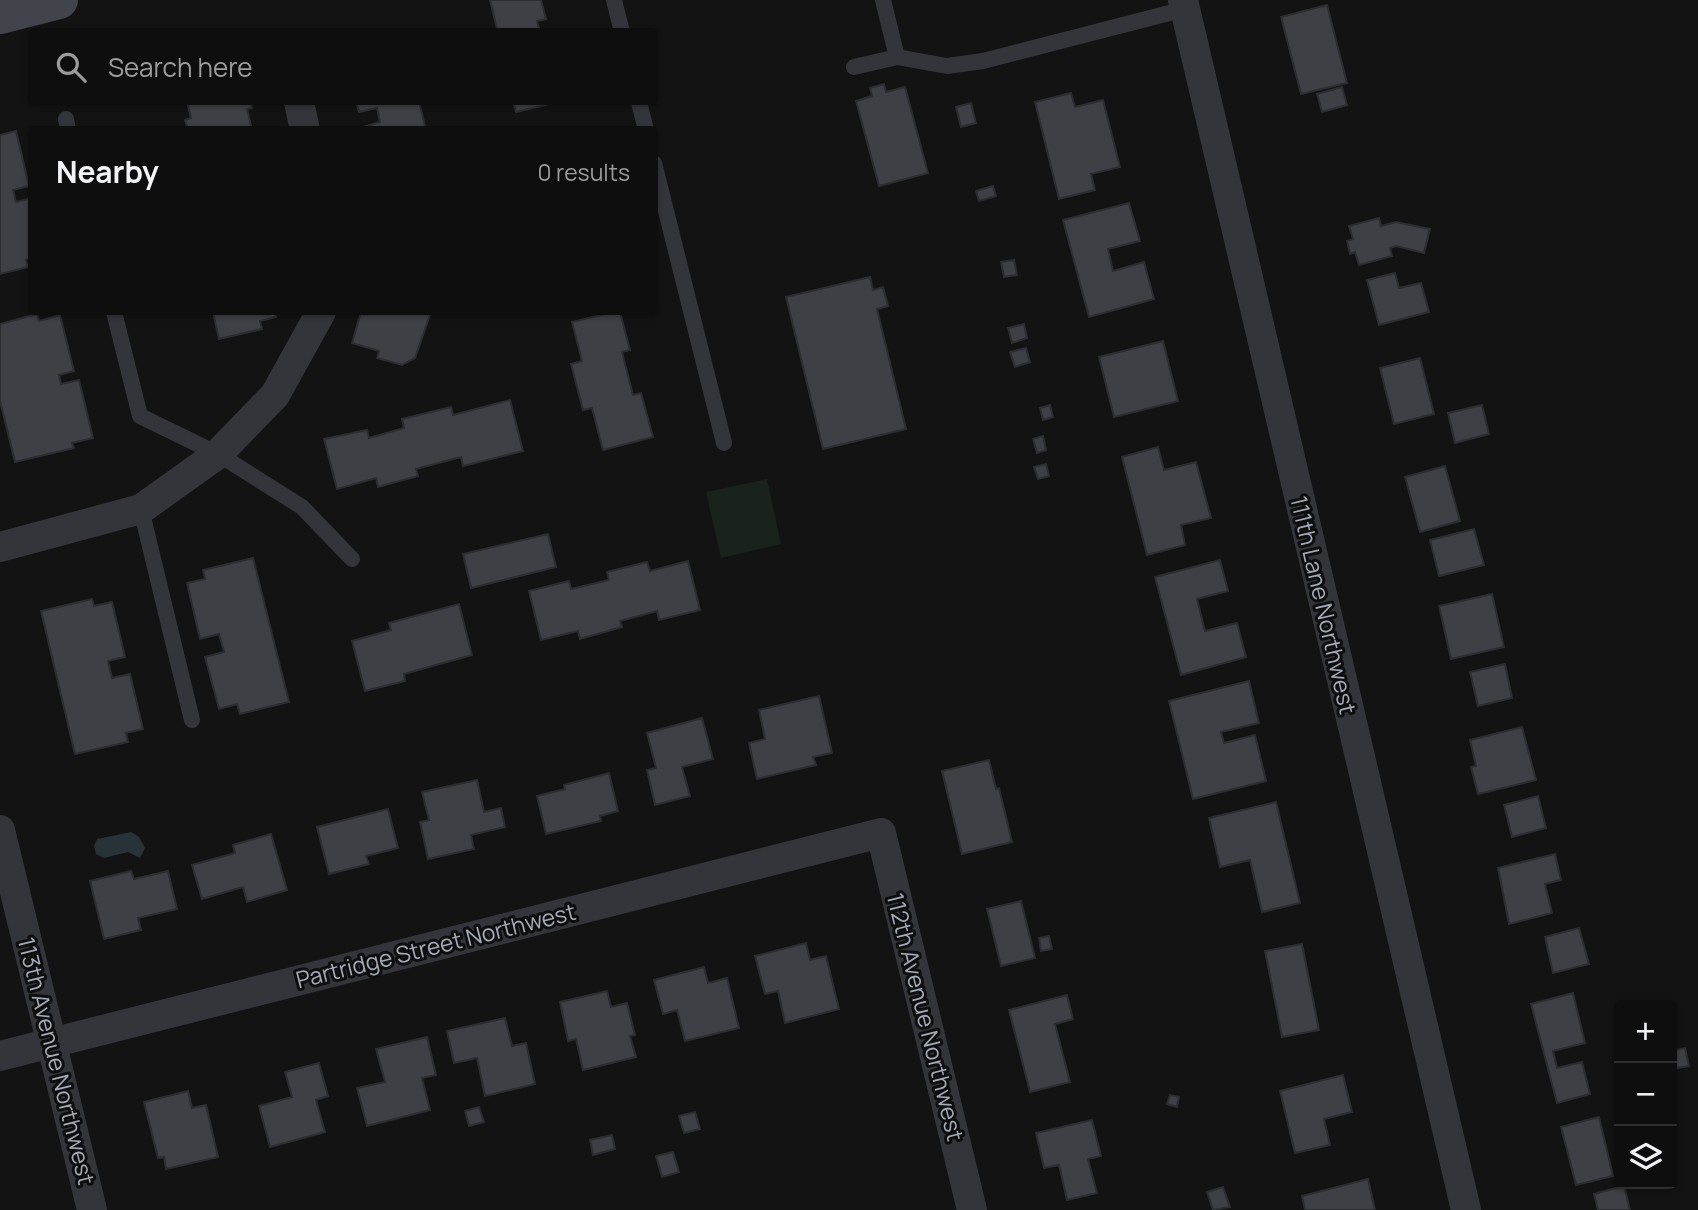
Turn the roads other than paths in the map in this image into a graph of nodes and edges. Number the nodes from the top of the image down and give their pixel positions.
1 (59, 0) edge
2 (614, 0) edge
3 (883, 0) edge
4 (1184, 4) edge
5 (0, 15) edge
6 (621, 28) edge
7 (897, 57) junction
8 (854, 67) dead end
9 (300, 105) edge
10 (640, 105) edge
11 (304, 126) edge
12 (645, 126) edge
13 (658, 179) edge
14 (115, 315) edge
15 (319, 315) edge
16 (724, 443) dead end
17 (218, 453) junction
18 (141, 509) junction
19 (0, 547) edge
20 (352, 559) dead end
21 (192, 720) dead end
22 (0, 830) edge
23 (872, 835) joint
24 (52, 1044) junction
25 (0, 1056) edge
26 (92, 1210) edge
27 (972, 1210) edge
28 (1466, 1210) edge

1 - 5 main road
2 - 6 lane
3 - 7 lane
4 - 7 lane
4 - 28 street, 111th Lane Northwest
7 - 8 lane
9 - 11 street
10 - 12 lane
13 - 16 lane
14 - 17 lane
15 - 17 street
17 - 18 street
17 - 20 lane
18 - 19 street
18 - 21 lane
22 - 24 street, 113th Avenue Northwest
23 - 24 street, Partridge Street Northwest
23 - 27 street, 112th Avenue Northwest
24 - 25 street, Partridge Street Northwest
24 - 26 street, 113th Avenue Northwest

